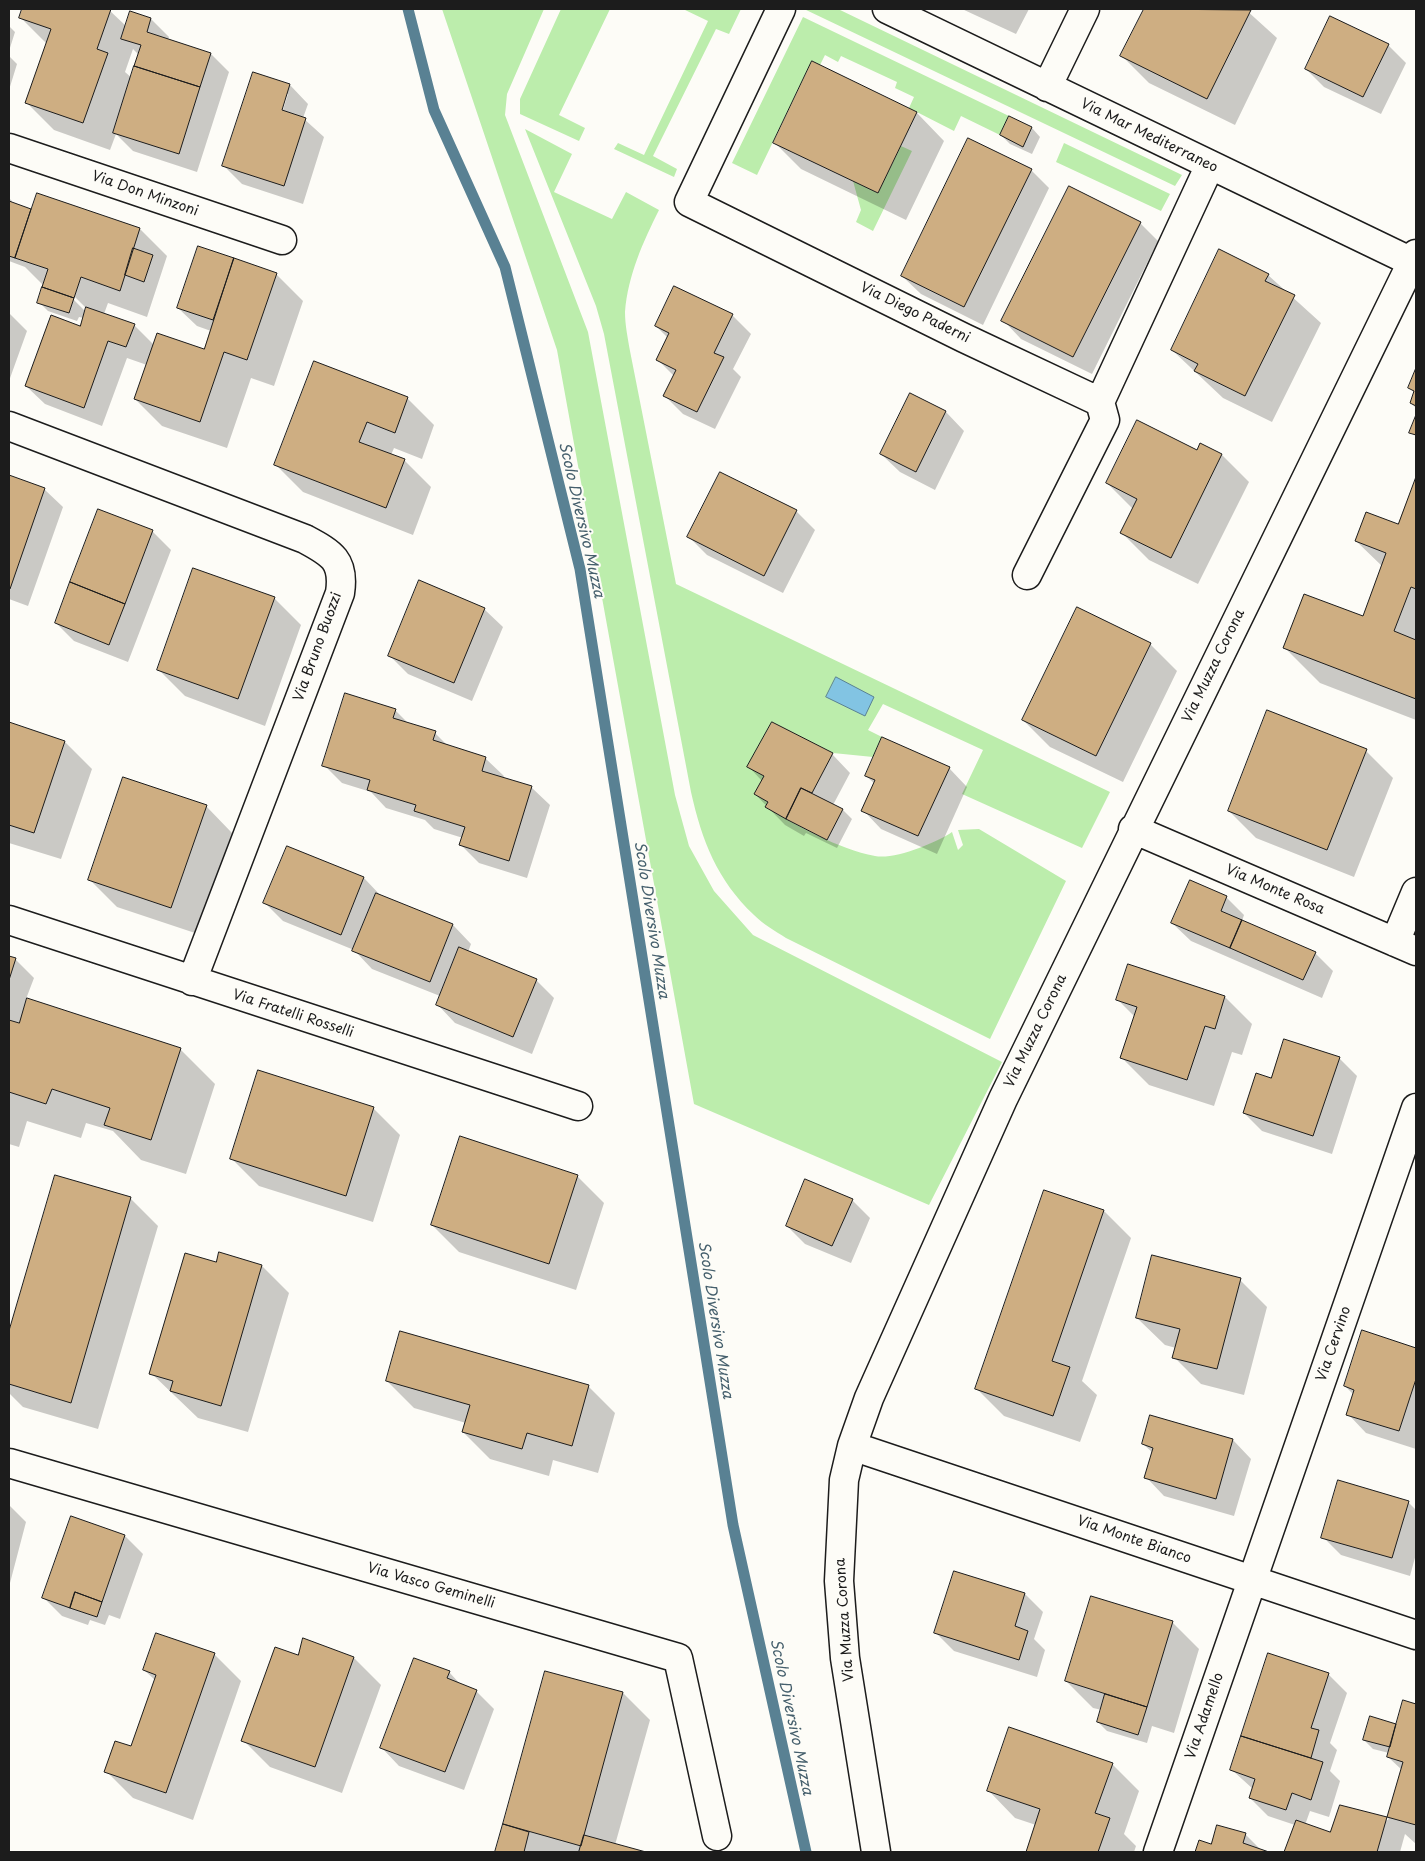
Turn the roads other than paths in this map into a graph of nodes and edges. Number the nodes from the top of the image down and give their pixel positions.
1 (781, 9) edge
2 (886, 9) edge
3 (1085, 9) edge
4 (1048, 87) junction
5 (9, 148) edge
6 (1210, 165) junction
7 (282, 240) dead end
8 (1414, 258) edge
9 (1100, 402) junction
10 (9, 426) edge
11 (1027, 575) dead end
12 (1133, 829) junction
13 (1416, 892) edge
14 (9, 920) edge
15 (1406, 947) edge
16 (192, 981) junction
17 (578, 1106) dead end
18 (1416, 1108) edge
19 (852, 1446) junction
20 (9, 1463) edge
21 (1252, 1580) junction
22 (1416, 1635) edge
23 (717, 1836) dead end
24 (876, 1852) edge
25 (1158, 1852) edge

1 - 9 street, Via Diego Paderni
2 - 4 street, Via Mar Mediterraneo
3 - 4 street
4 - 6 street, Via Mar Mediterraneo
5 - 7 street, Via Don Minzoni
6 - 8 street, Via Mar Mediterraneo
6 - 9 street
8 - 12 street, Via Muzza Corona
9 - 11 street
10 - 16 street, Via Bruno Buozzi
12 - 15 street, Via Monte Rosa
12 - 19 street, Via Muzza Corona
13 - 15 street
14 - 16 street, Via Fratelli Rosselli
16 - 17 street, Via Fratelli Rosselli
18 - 21 street, Via Cervino
19 - 21 street, Via Monte Bianco
19 - 24 street, Via Muzza Corona
20 - 23 street, Via Vasco Geminelli
21 - 22 street, Via Monte Bianco
21 - 25 street, Via Adamello

